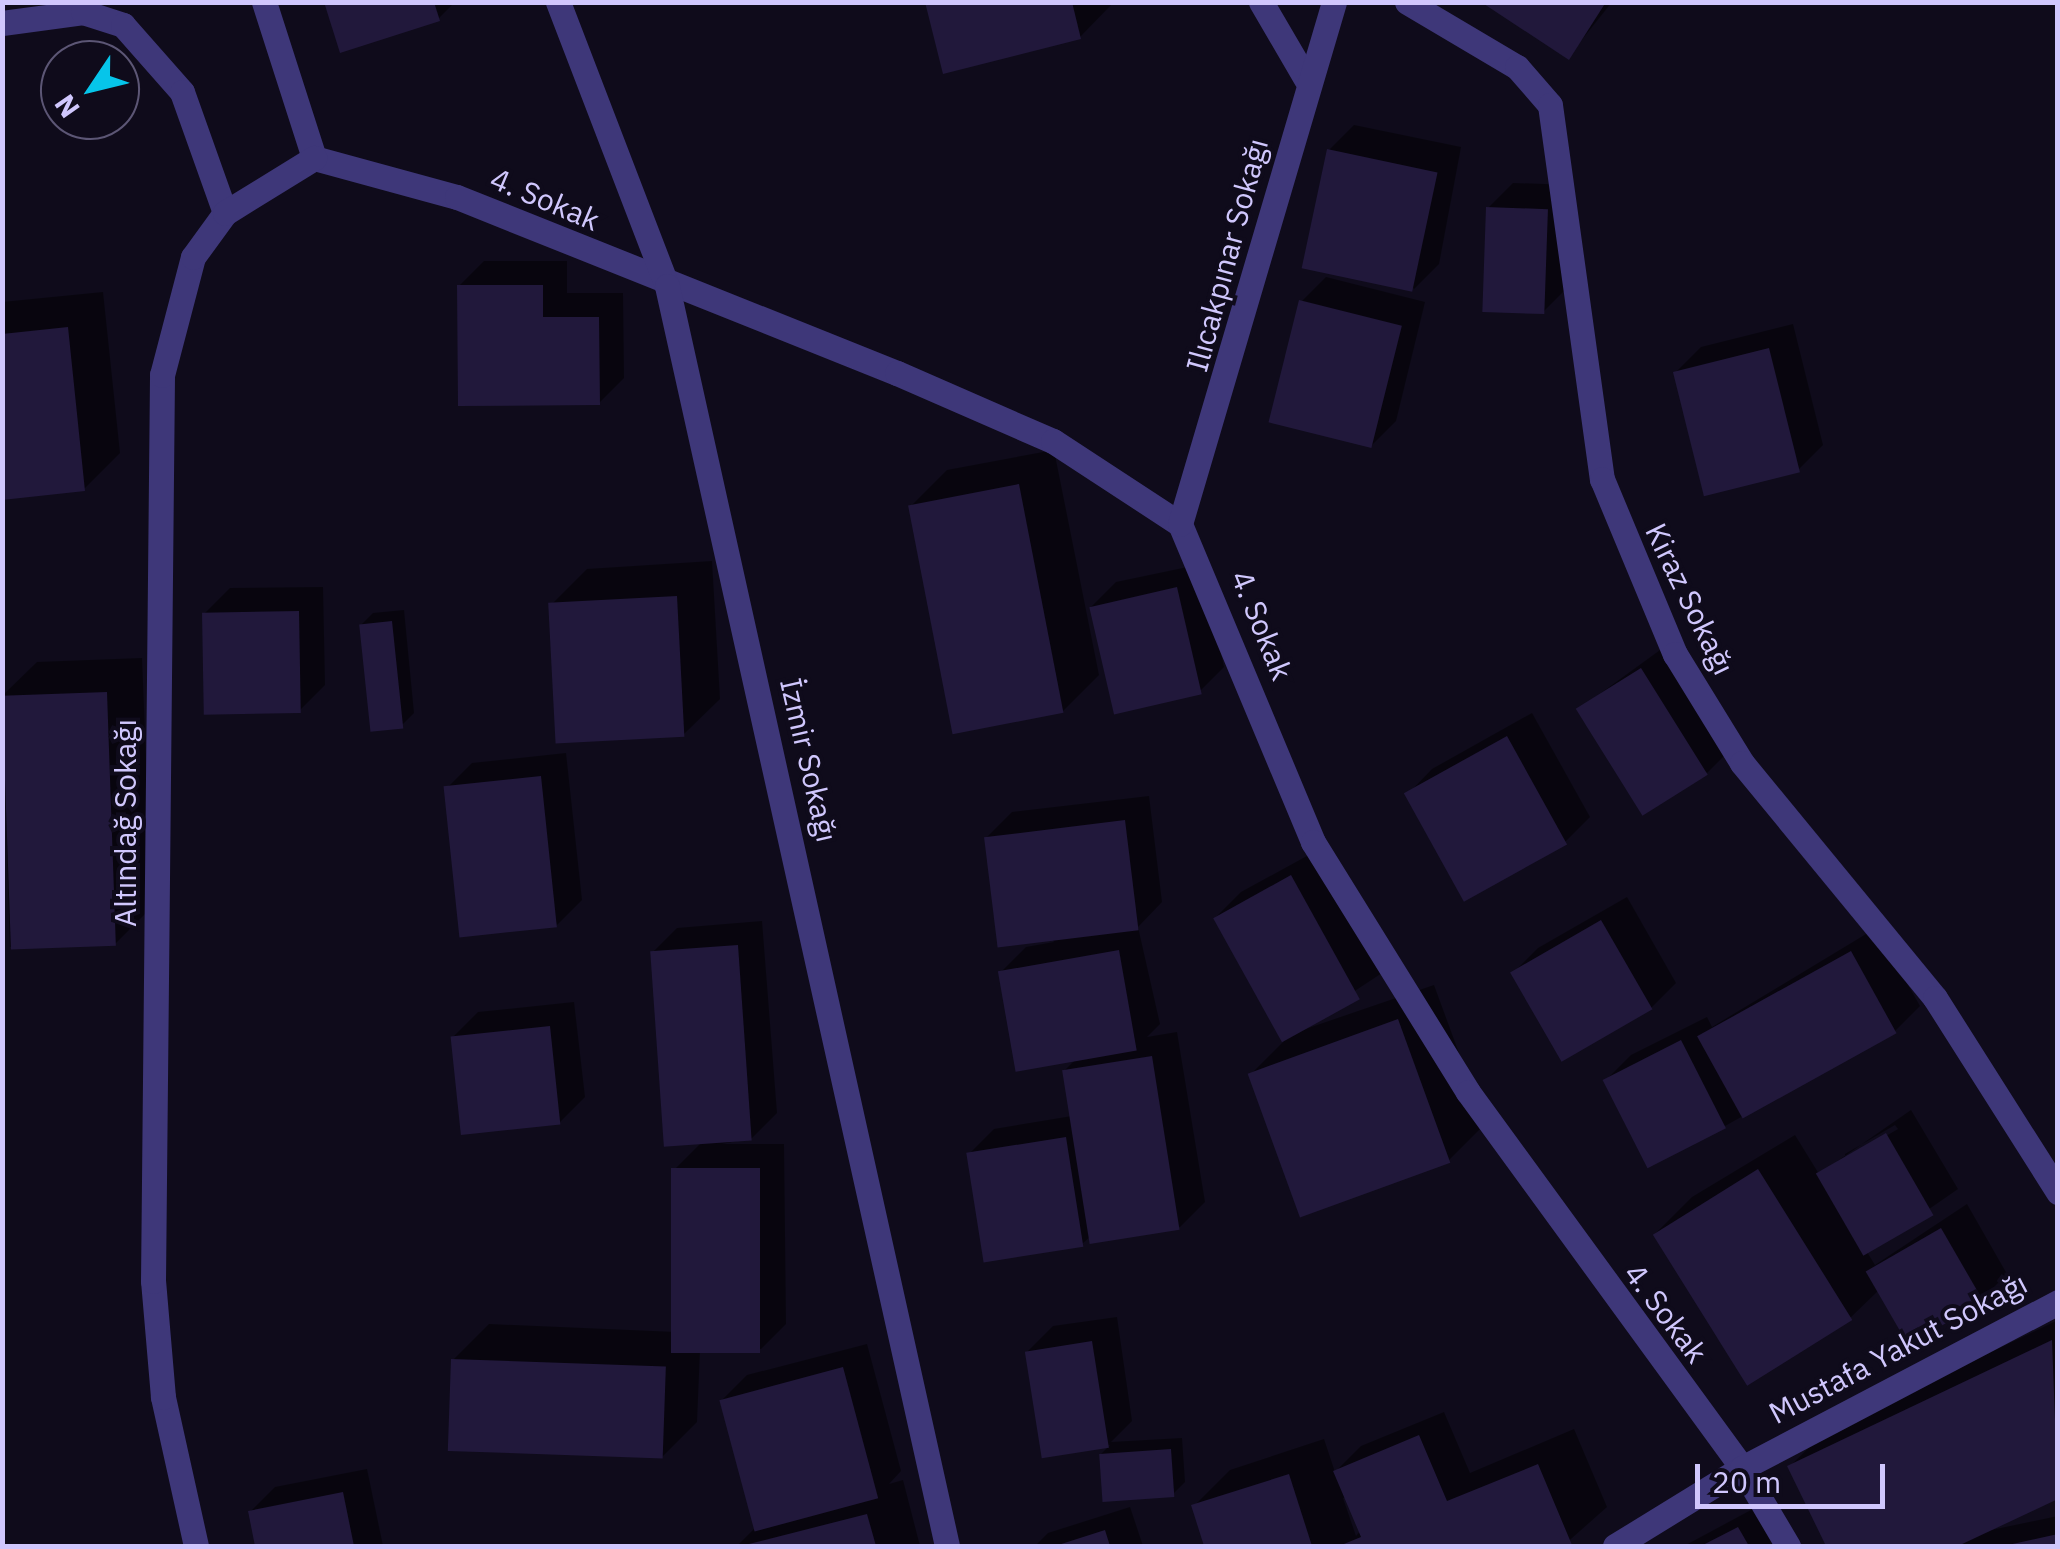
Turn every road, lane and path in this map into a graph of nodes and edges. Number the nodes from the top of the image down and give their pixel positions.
1 (264, 2) edge
2 (558, 2) edge
3 (1260, 2) edge
4 (1334, 2) edge
5 (1406, 2) edge
6 (2, 23) edge
7 (1306, 79) junction
8 (314, 158) junction
9 (226, 213) junction
10 (668, 286) junction
11 (1180, 524) junction
12 (2058, 1192) edge
13 (2058, 1302) edge
14 (1742, 1468) junction
15 (196, 1546) edge
16 (947, 1546) edge
17 (1615, 1546) edge
18 (1788, 1546) edge

1 - 8 street
2 - 10 street, İzmir Sokağı
3 - 7 street
4 - 7 street, Ilıcakpınar Sokağı
5 - 12 street, Kiraz Sokağı
6 - 9 street
7 - 11 street, Ilıcakpınar Sokağı
8 - 9 street, Altındağ Sokağı
8 - 10 street, 4. Sokak
9 - 15 street, Altındağ Sokağı
10 - 11 street, 4. Sokak
10 - 16 street, İzmir Sokağı
11 - 14 street, 4. Sokak
13 - 14 street, Mustafa Yakut Sokağı
14 - 17 street, Mustafa Yakut Sokağı
14 - 18 street, 4. Sokak

